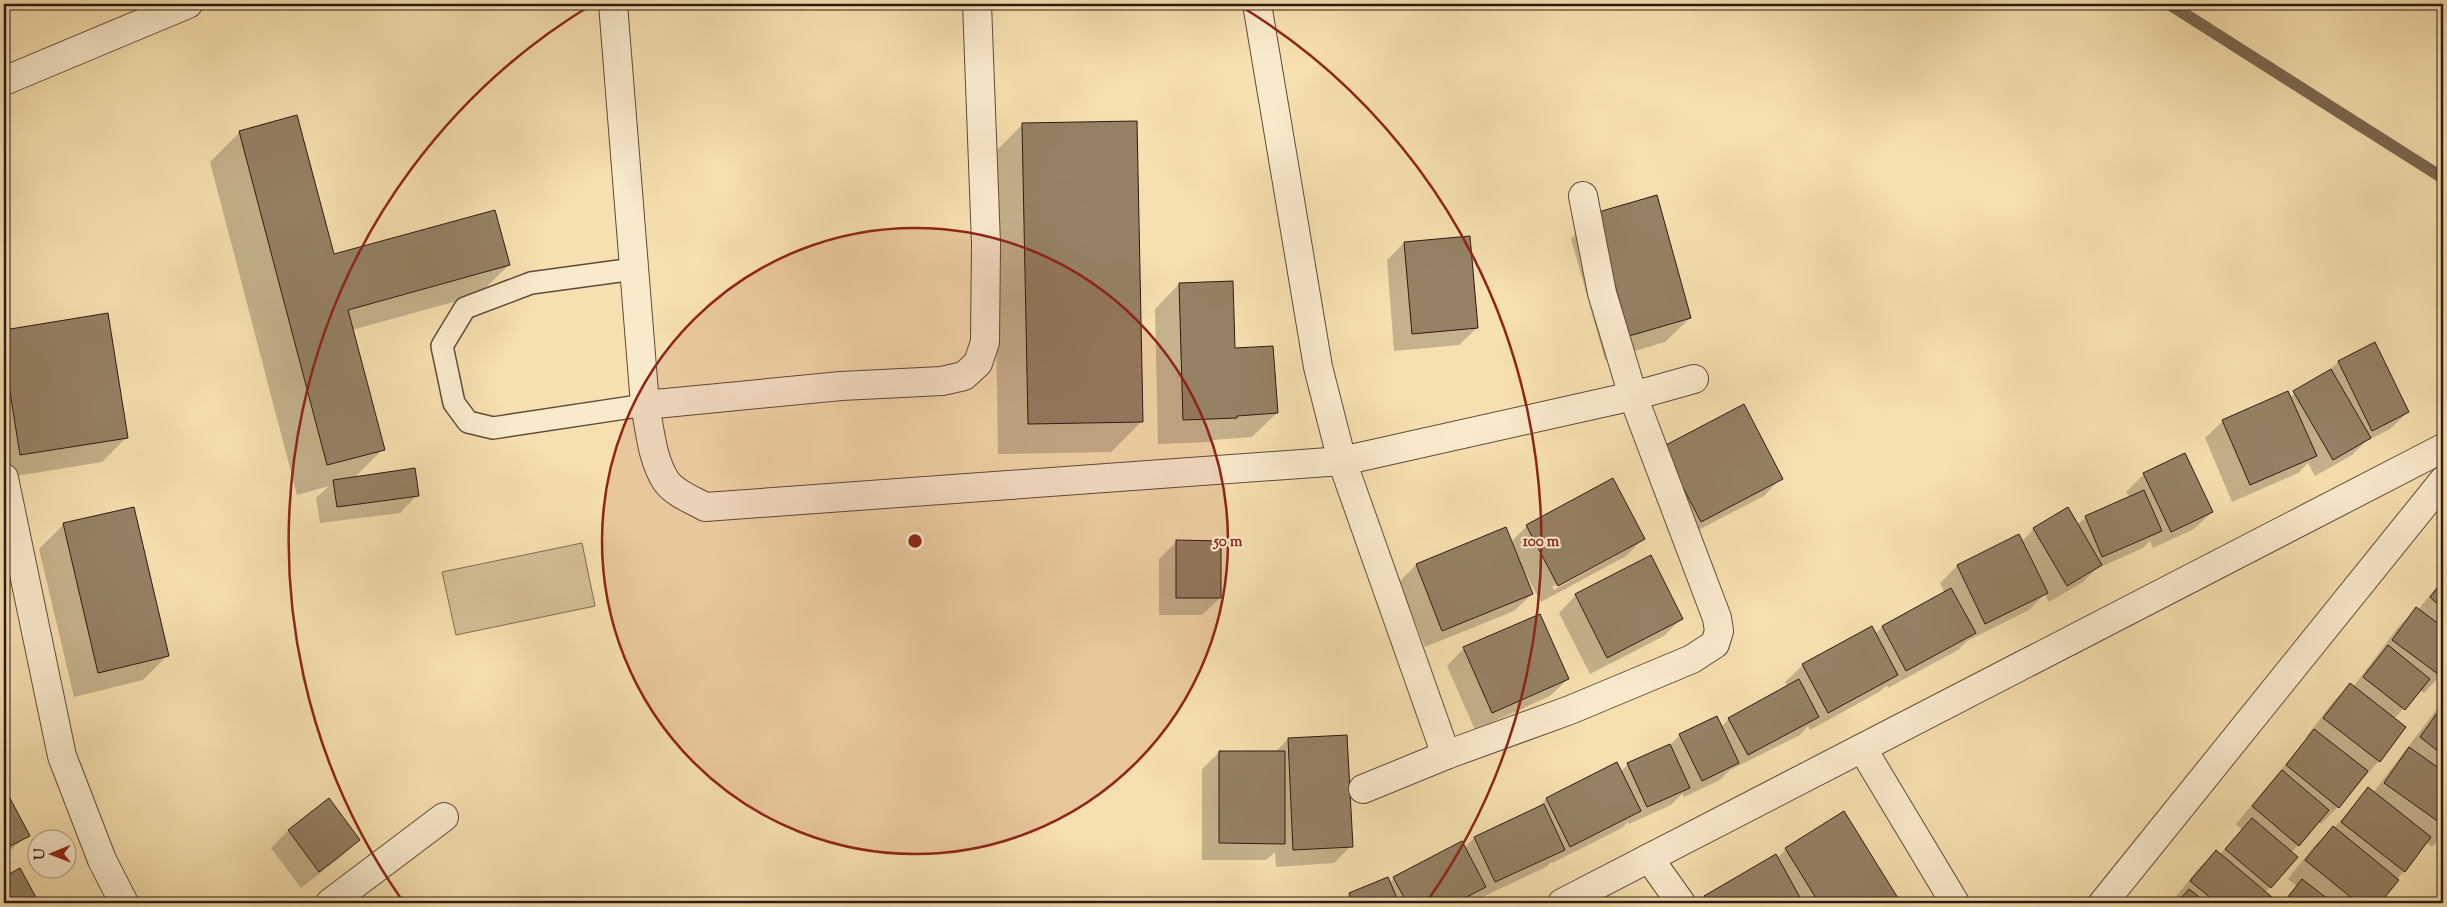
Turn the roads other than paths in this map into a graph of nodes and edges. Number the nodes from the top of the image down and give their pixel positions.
1 (188, 4) edge
2 (613, 4) edge
3 (977, 4) edge
4 (1257, 4) edge
5 (4, 81) edge
6 (1583, 196) dead end
7 (634, 269) junction
8 (1694, 379) dead end
9 (1633, 396) junction
10 (645, 405) junction
11 (2443, 448) edge
12 (1342, 461) junction
13 (4, 478) edge
14 (2443, 481) edge
15 (1862, 748) junction
16 (1446, 755) junction
17 (1363, 789) dead end
18 (444, 817) dead end
19 (1649, 858) junction
20 (124, 903) edge
21 (330, 903) edge
22 (1562, 903) edge
23 (1681, 903) edge
24 (1955, 903) edge
25 (2103, 903) edge

1 - 5 street
2 - 7 street
3 - 10 street
4 - 12 street
6 - 9 street
7 - 10 street
7 - 10 lane
8 - 9 street
9 - 12 street
9 - 16 street
10 - 12 street
11 - 15 street
12 - 16 street
13 - 20 street
14 - 25 street
15 - 19 street
15 - 24 street
16 - 17 street
18 - 21 street
19 - 22 street
19 - 23 street

